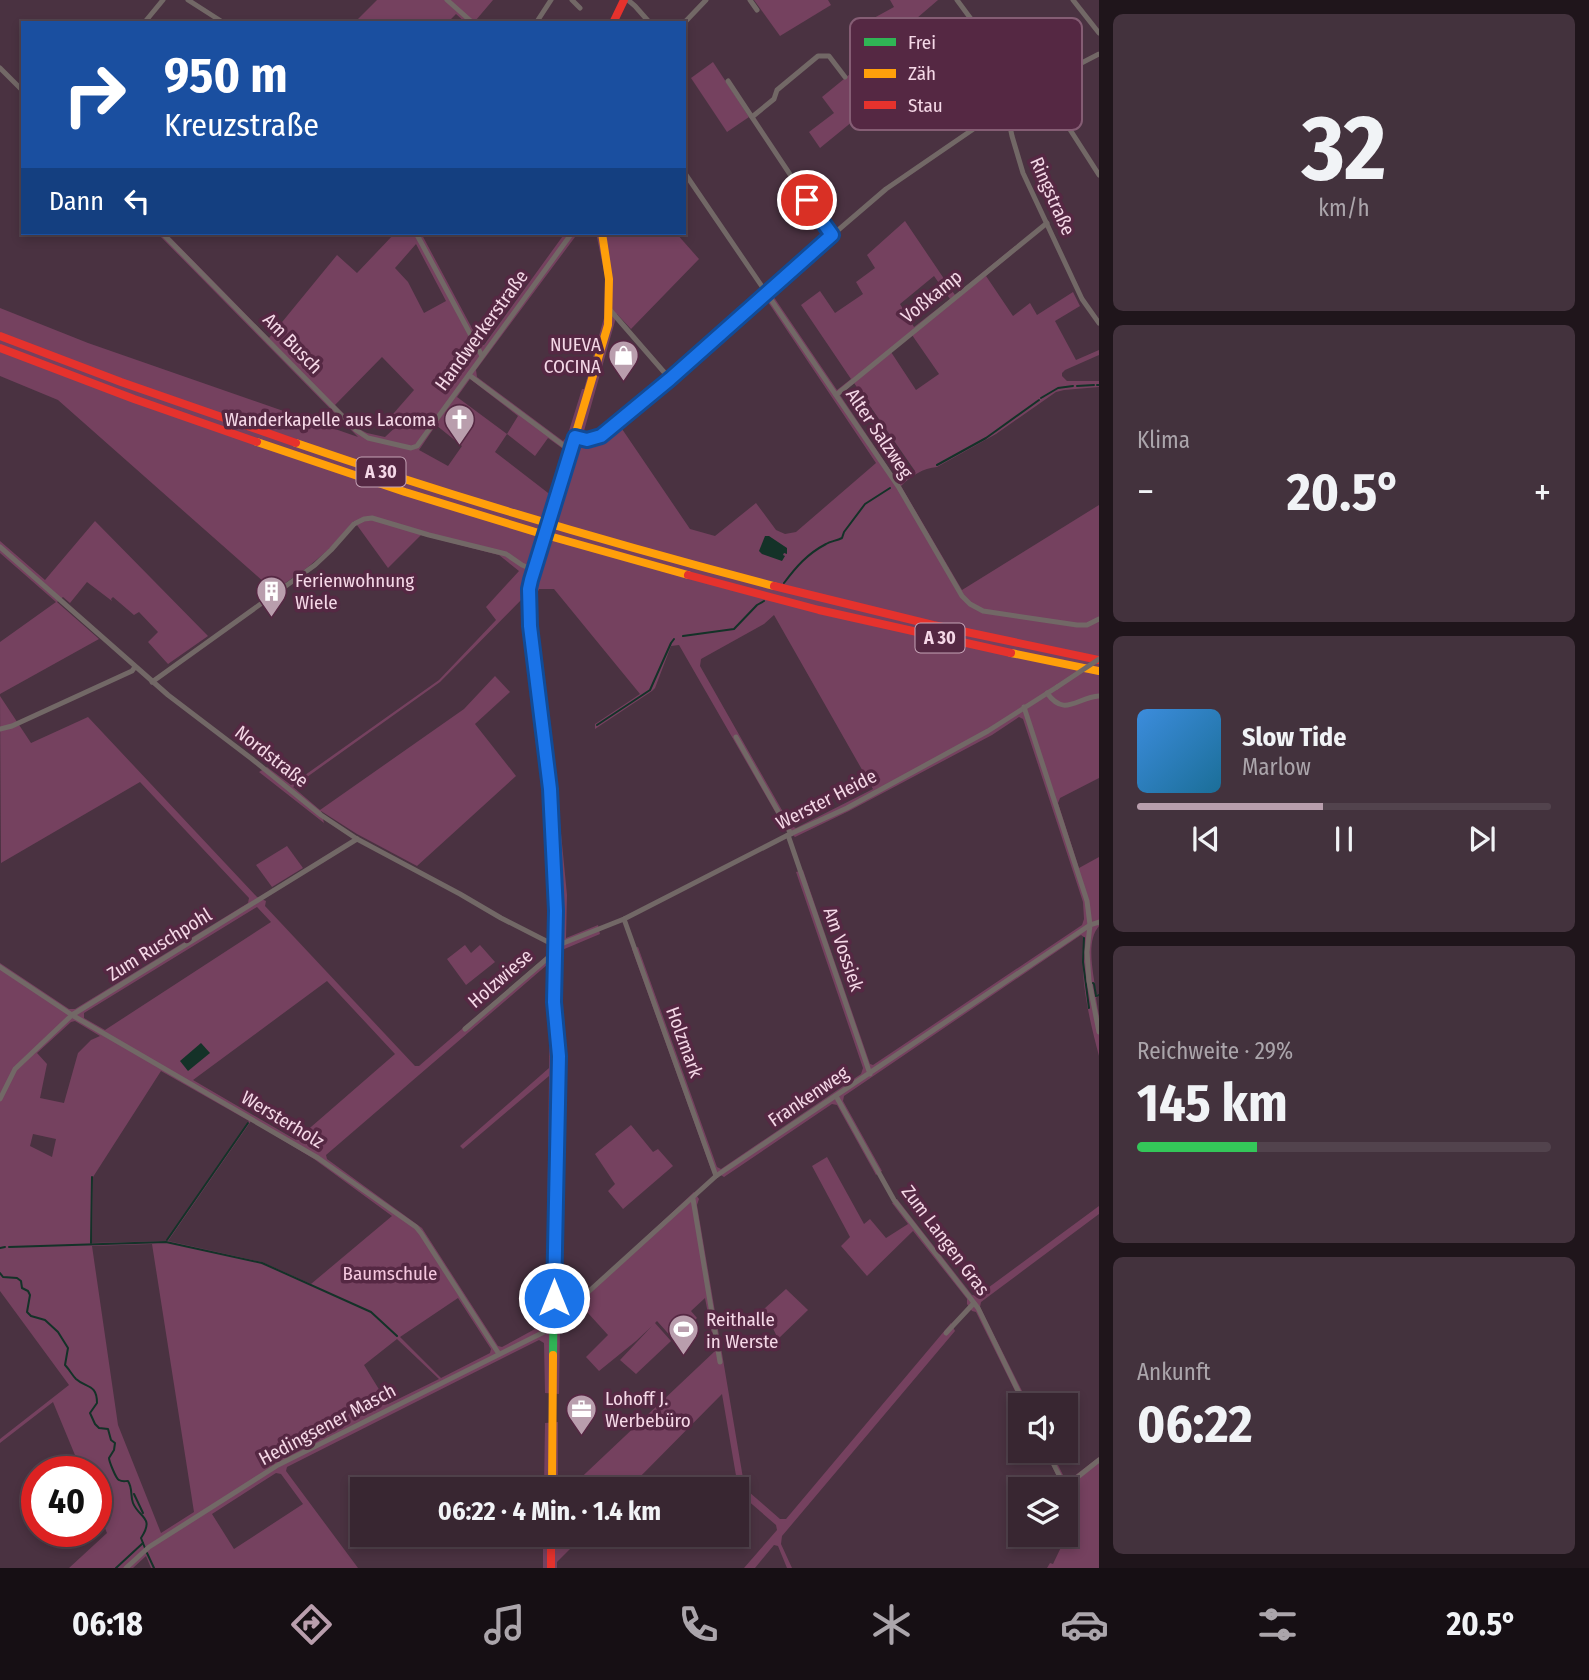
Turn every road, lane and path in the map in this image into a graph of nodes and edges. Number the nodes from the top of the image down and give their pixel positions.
1 (163, 0) edge
2 (188, 0) edge
3 (447, 0) edge
4 (551, 0) edge
5 (572, 0) edge
6 (626, 0) edge
7 (706, 0) edge
8 (750, 0) edge
9 (957, 0) edge
10 (1073, 0) edge
11 (580, 8) dead end
12 (757, 10) dead end
13 (541, 16) junction
14 (970, 18) edge
15 (146, 21) edge
16 (221, 21) edge
17 (471, 21) edge
18 (537, 21) edge
19 (546, 21) edge
20 (614, 21) edge
21 (648, 21) edge
22 (686, 21) edge
23 (1099, 33) edge
24 (1099, 54) edge
25 (1082, 62) edge
26 (0, 68) edge
27 (845, 77) dead end
28 (728, 81) dead end
29 (21, 89) edge
30 (752, 117) junction
31 (970, 130) edge
32 (1011, 130) edge
33 (1070, 130) edge
34 (686, 175) edge
35 (1099, 175) edge
36 (1047, 223) junction
37 (164, 235) edge
38 (417, 235) edge
39 (571, 235) edge
40 (601, 235) edge
41 (832, 235) junction
42 (766, 292) junction
43 (610, 310) junction
44 (1099, 323) edge
45 (0, 336) edge
46 (0, 348) edge
47 (482, 356) junction
48 (468, 374) junction
49 (670, 379) junction
50 (836, 395) junction
51 (575, 437) junction
52 (417, 446) joint
53 (571, 451) junction
54 (0, 547) edge
55 (534, 570) junction
56 (1099, 619) edge
57 (1099, 659) edge
58 (135, 667) junction
59 (1099, 671) edge
60 (152, 682) junction
61 (1047, 693) junction
62 (1099, 696) edge
63 (1024, 707) junction
64 (0, 729) edge
65 (736, 737) dead end
66 (790, 834) junction
67 (357, 839) junction
68 (624, 919) junction
69 (1099, 922) edge
70 (1090, 925) junction
71 (556, 949) junction
72 (0, 967) edge
73 (72, 1016) junction
74 (466, 1029) dead end
75 (1099, 1032) edge
76 (870, 1074) junction
77 (836, 1096) junction
78 (0, 1099) edge
79 (716, 1176) junction
80 (693, 1198) junction
81 (974, 1303) junction
82 (554, 1325) junction
83 (946, 1334) dead end
84 (499, 1354) junction
85 (720, 1362) dead end
86 (1019, 1393) edge
87 (1099, 1460) edge
88 (1053, 1463) edge
89 (552, 1477) edge
90 (551, 1547) edge
91 (126, 1568) edge
92 (551, 1568) edge

1 - 15 street
2 - 16 street
3 - 17 street
4 - 13 street
5 - 11 street
6 - 20 main road
6 - 21 street
7 - 22 street
8 - 12 street
9 - 14 street, Ringstraße
10 - 23 street
13 - 18 street
13 - 19 street
24 - 25 street
26 - 29 street
27 - 30 street
28 - 30 street
30 - 41 street
31 - 41 street
32 - 36 street, Ringstraße
33 - 35 street
34 - 42 street, Alter Salzweg
36 - 44 street, Ringstraße
36 - 50 street, Voßkamp
37 - 52 street, Am Busch
38 - 47 street
39 - 47 street, Handwerkerstraße
40 - 43 main road
41 - 42 street
42 - 49 street
42 - 50 street, Alter Salzweg
43 - 49 street
43 - 51 main road
45 - 57 main road, A 30
46 - 59 main road, A 30
47 - 48 street, Handwerkerstraße
48 - 52 street, Handwerkerstraße
48 - 53 street
49 - 51 street
50 - 56 street, Alter Salzweg
51 - 53 main road
53 - 55 main road, bridge
54 - 58 street, Nordstraße
55 - 60 street
55 - 71 main road
57 - 61 street, Werster Heide, bridge
58 - 60 street, Nordstraße
58 - 64 street
60 - 67 street, Nordstraße
61 - 62 street
61 - 63 street, Werster Heide
63 - 66 street, Werster Heide
63 - 70 street
65 - 66 street, Am Vossiek
66 - 68 street, Werster Heide
66 - 76 street, Am Vossiek
67 - 71 street, Nordstraße
67 - 73 street, Zum Ruschpohl
68 - 71 street, Werster Heide
68 - 79 street, Holzmark
69 - 70 street, Frankenweg
70 - 75 street
70 - 76 street, Frankenweg
71 - 74 street, Holzwiese
71 - 82 main road
72 - 73 street, Wersterholz
73 - 78 street, Zum Ruschpohl
73 - 84 street, Wersterholz
76 - 77 street, Frankenweg
77 - 79 street, Frankenweg
77 - 81 street, Zum Langen Gras
79 - 80 street, Frankenweg
80 - 82 street, Frankenweg
80 - 85 street
81 - 83 street
81 - 86 street, Zum Langen Gras
82 - 84 street, Hedingsener Masch
82 - 89 main road
84 - 91 street, Hedingsener Masch
87 - 88 street
90 - 92 main road

